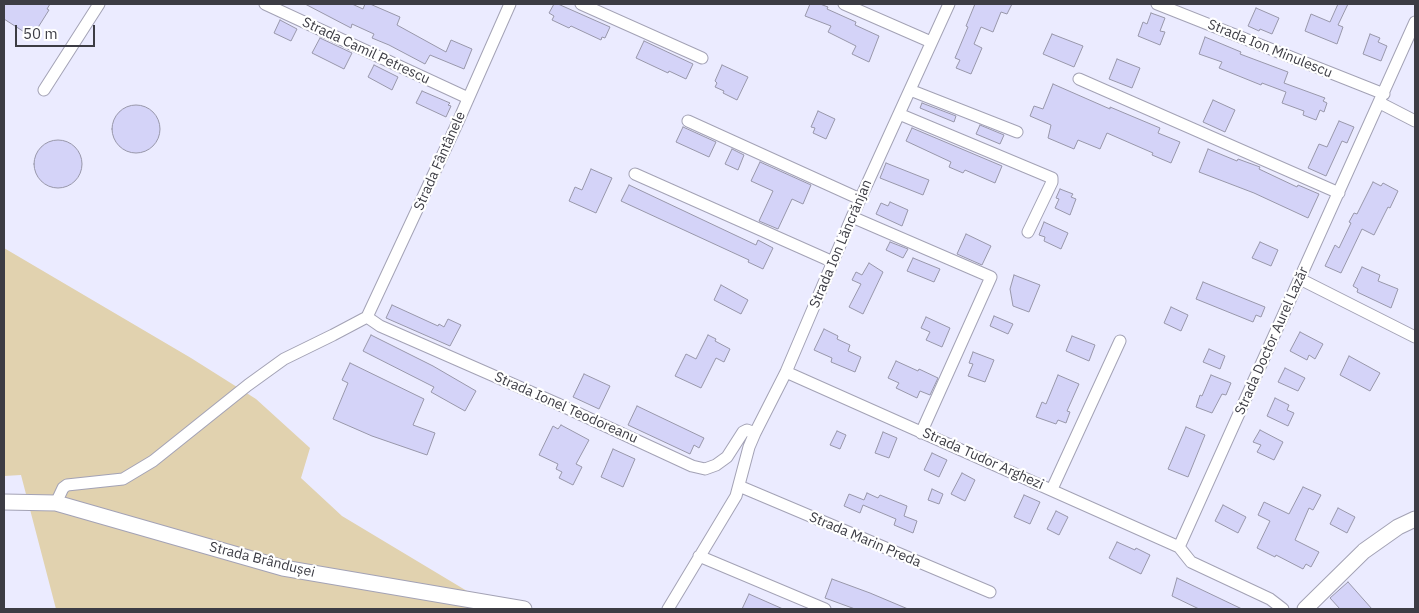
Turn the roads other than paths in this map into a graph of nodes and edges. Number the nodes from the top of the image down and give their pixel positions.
1 (99, 4) edge
2 (265, 4) edge
3 (510, 4) edge
4 (582, 4) edge
5 (844, 4) edge
6 (948, 4) edge
7 (1157, 4) edge
8 (1415, 22) edge
9 (931, 42) junction
10 (702, 58) dead end
11 (1079, 79) dead end
12 (44, 90) dead end
13 (910, 90) junction
14 (468, 98) junction
15 (1382, 98) junction
16 (899, 114) junction
17 (688, 121) dead end
18 (1415, 121) edge
19 (1017, 132) dead end
20 (636, 174) dead end
21 (1339, 193) junction
22 (860, 199) junction
23 (852, 217) junction
24 (1028, 232) dead end
25 (833, 262) junction
26 (1300, 279) junction
27 (367, 316) junction
28 (1415, 337) edge
29 (1120, 341) dead end
30 (786, 372) junction
31 (921, 432) junction
32 (755, 433) junction
33 (739, 486) junction
34 (1052, 489) junction
35 (4, 502) edge
36 (56, 504) junction
37 (1415, 519) edge
38 (1179, 548) junction
39 (699, 556) junction
40 (990, 592) dead end
41 (524, 609) edge
42 (668, 609) edge
43 (825, 609) edge
44 (1283, 609) edge
45 (1305, 609) edge

1 - 12 street
2 - 14 street, Strada Camil Petrescu
3 - 14 street, Strada Fântânele
4 - 10 street
5 - 9 street
6 - 9 street, Strada Ion Lăncrănjan
7 - 15 street, Strada Ion Minulescu
8 - 15 street, Strada Doctor Aurel Lazăr
9 - 13 street, Strada Ion Lăncrănjan
11 - 21 street
13 - 16 street, Strada Ion Lăncrănjan
13 - 19 street
14 - 27 street, Strada Fântânele
15 - 18 street, Strada Ion Minulescu
15 - 21 street, Strada Doctor Aurel Lazăr
16 - 22 street, Strada Ion Lăncrănjan
16 - 24 street
17 - 22 street
20 - 25 street
21 - 26 street, Strada Doctor Aurel Lazăr
22 - 23 street, Strada Ion Lăncrănjan
23 - 25 street, Strada Ion Lăncrănjan
23 - 31 street
25 - 30 street, Strada Ion Lăncrănjan
26 - 28 street
26 - 38 street, Strada Doctor Aurel Lazăr
27 - 32 street, Strada Ionel Teodoreanu
27 - 36 street
29 - 34 street
30 - 31 street, Strada Tudor Arghezi
30 - 32 street, Strada Ion Lăncrănjan
31 - 34 street, Strada Tudor Arghezi
32 - 33 street, Strada Ion Lăncrănjan
33 - 39 street, Strada Ion Lăncrănjan
33 - 40 street, Strada Marin Preda
34 - 38 street, Strada Tudor Arghezi
35 - 36 main road, Strada Brândușei
36 - 41 main road, Strada Brândușei
37 - 45 main road
38 - 44 street
39 - 42 street, Strada Ion Lăncrănjan
39 - 43 street

